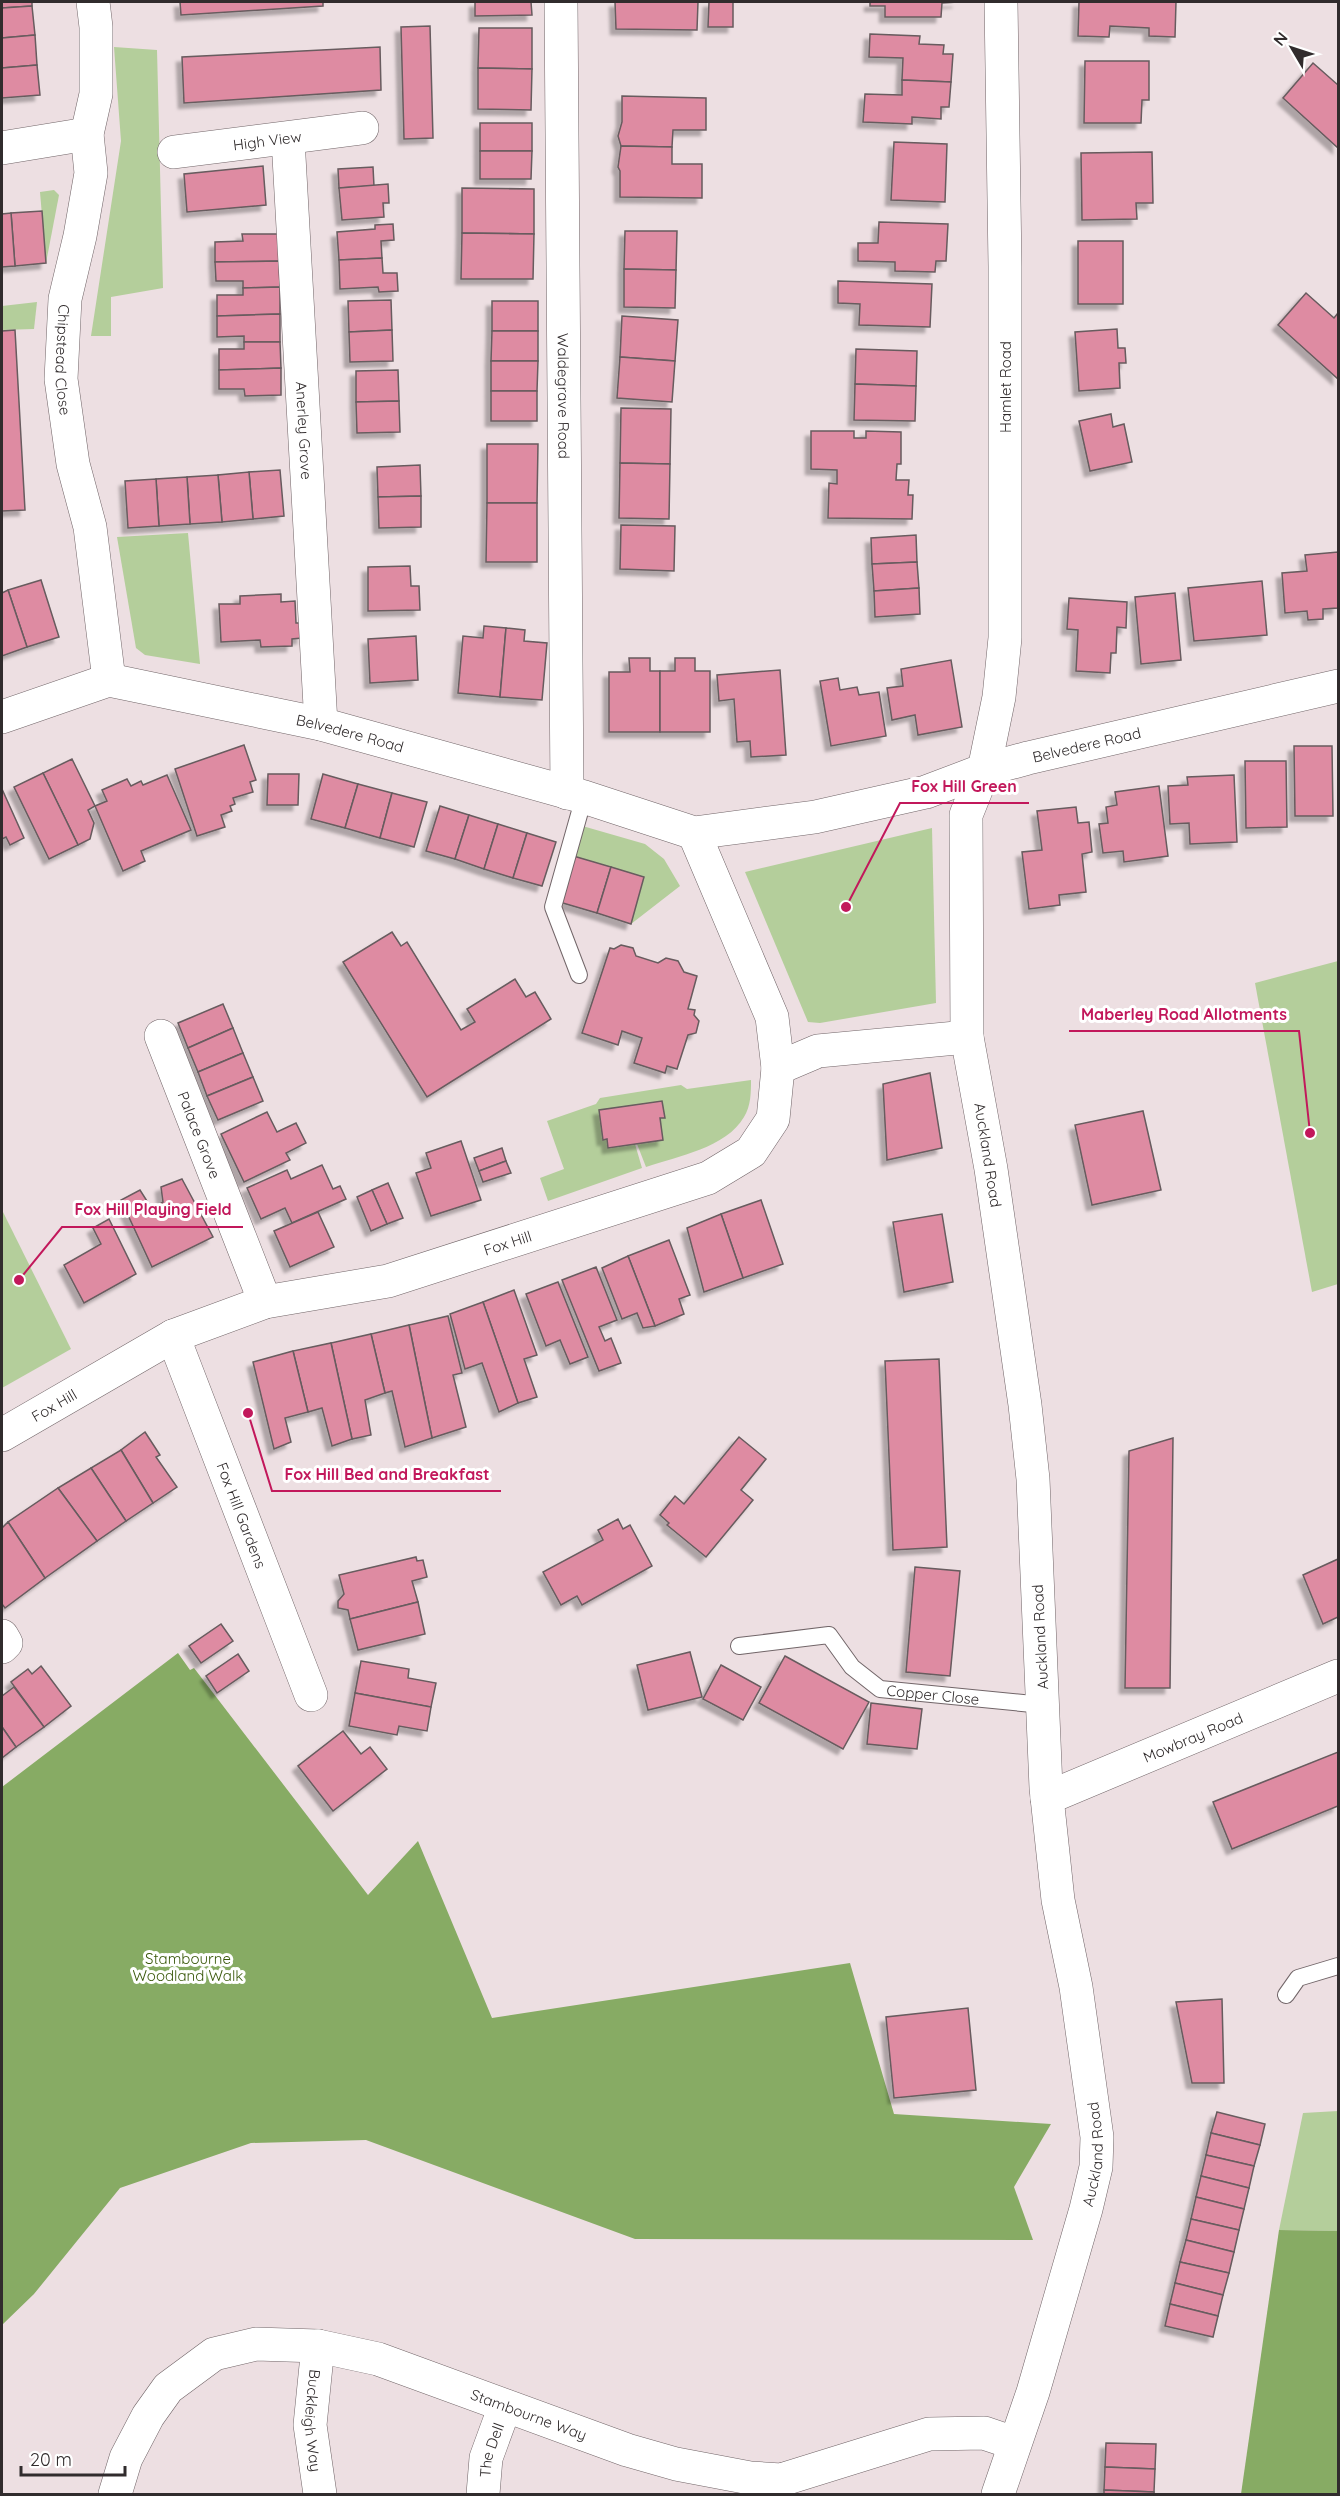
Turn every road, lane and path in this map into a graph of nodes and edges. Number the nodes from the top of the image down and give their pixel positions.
1 (93, 2) edge
2 (561, 2) edge
3 (1000, 2) edge
4 (362, 128) dead end
5 (87, 134) junction
6 (288, 139) junction
7 (2, 148) edge
8 (174, 152) dead end
9 (109, 681) junction
10 (1338, 686) edge
11 (2, 717) edge
12 (321, 724) junction
13 (984, 770) junction
14 (576, 795) junction
15 (694, 833) junction
16 (579, 975) dead end
17 (161, 1036) dead end
18 (967, 1037) junction
19 (778, 1068) junction
20 (265, 1302) junction
21 (173, 1336) junction
22 (2, 1435) edge
23 (2, 1636) edge
24 (739, 1646) dead end
25 (2, 1647) edge
26 (1338, 1676) edge
27 (311, 1695) dead end
28 (1043, 1705) junction
29 (1047, 1798) junction
30 (1338, 1966) edge
31 (1286, 1995) dead end
32 (318, 2346) junction
33 (505, 2406) junction
34 (1014, 2443) junction
35 (116, 2494) edge
36 (320, 2494) edge
37 (483, 2494) edge
38 (998, 2494) edge

1 - 5 street, Chipstead Close
2 - 14 street, Waldegrave Road
3 - 13 street, Hamlet Road
4 - 6 street, High View
5 - 7 street
5 - 9 street, Chipstead Close
6 - 8 street, High View
6 - 12 street, Anerley Grove
9 - 11 street
9 - 12 street, Belvedere Road
10 - 13 street, Belvedere Road
12 - 14 street, Belvedere Road
13 - 15 street, Belvedere Road
13 - 18 street, Auckland Road
14 - 15 street, Belvedere Road
14 - 16 lane
15 - 19 street
17 - 20 street, Palace Grove
18 - 19 street
18 - 28 street, Auckland Road
19 - 20 street, Fox Hill
20 - 21 street, Fox Hill
21 - 22 street, Fox Hill
21 - 27 street, Fox Hill Gardens
23 - 25 street
24 - 28 lane, Copper Close
26 - 29 street, Mowbray Road
28 - 29 street, Auckland Road
29 - 34 street, Auckland Road
30 - 31 lane
32 - 33 street, Stambourne Way
32 - 35 street, Stambourne Way
32 - 36 street, Buckleigh Way
33 - 34 street, Stambourne Way
33 - 37 street, The Dell
34 - 38 street, Auckland Road

